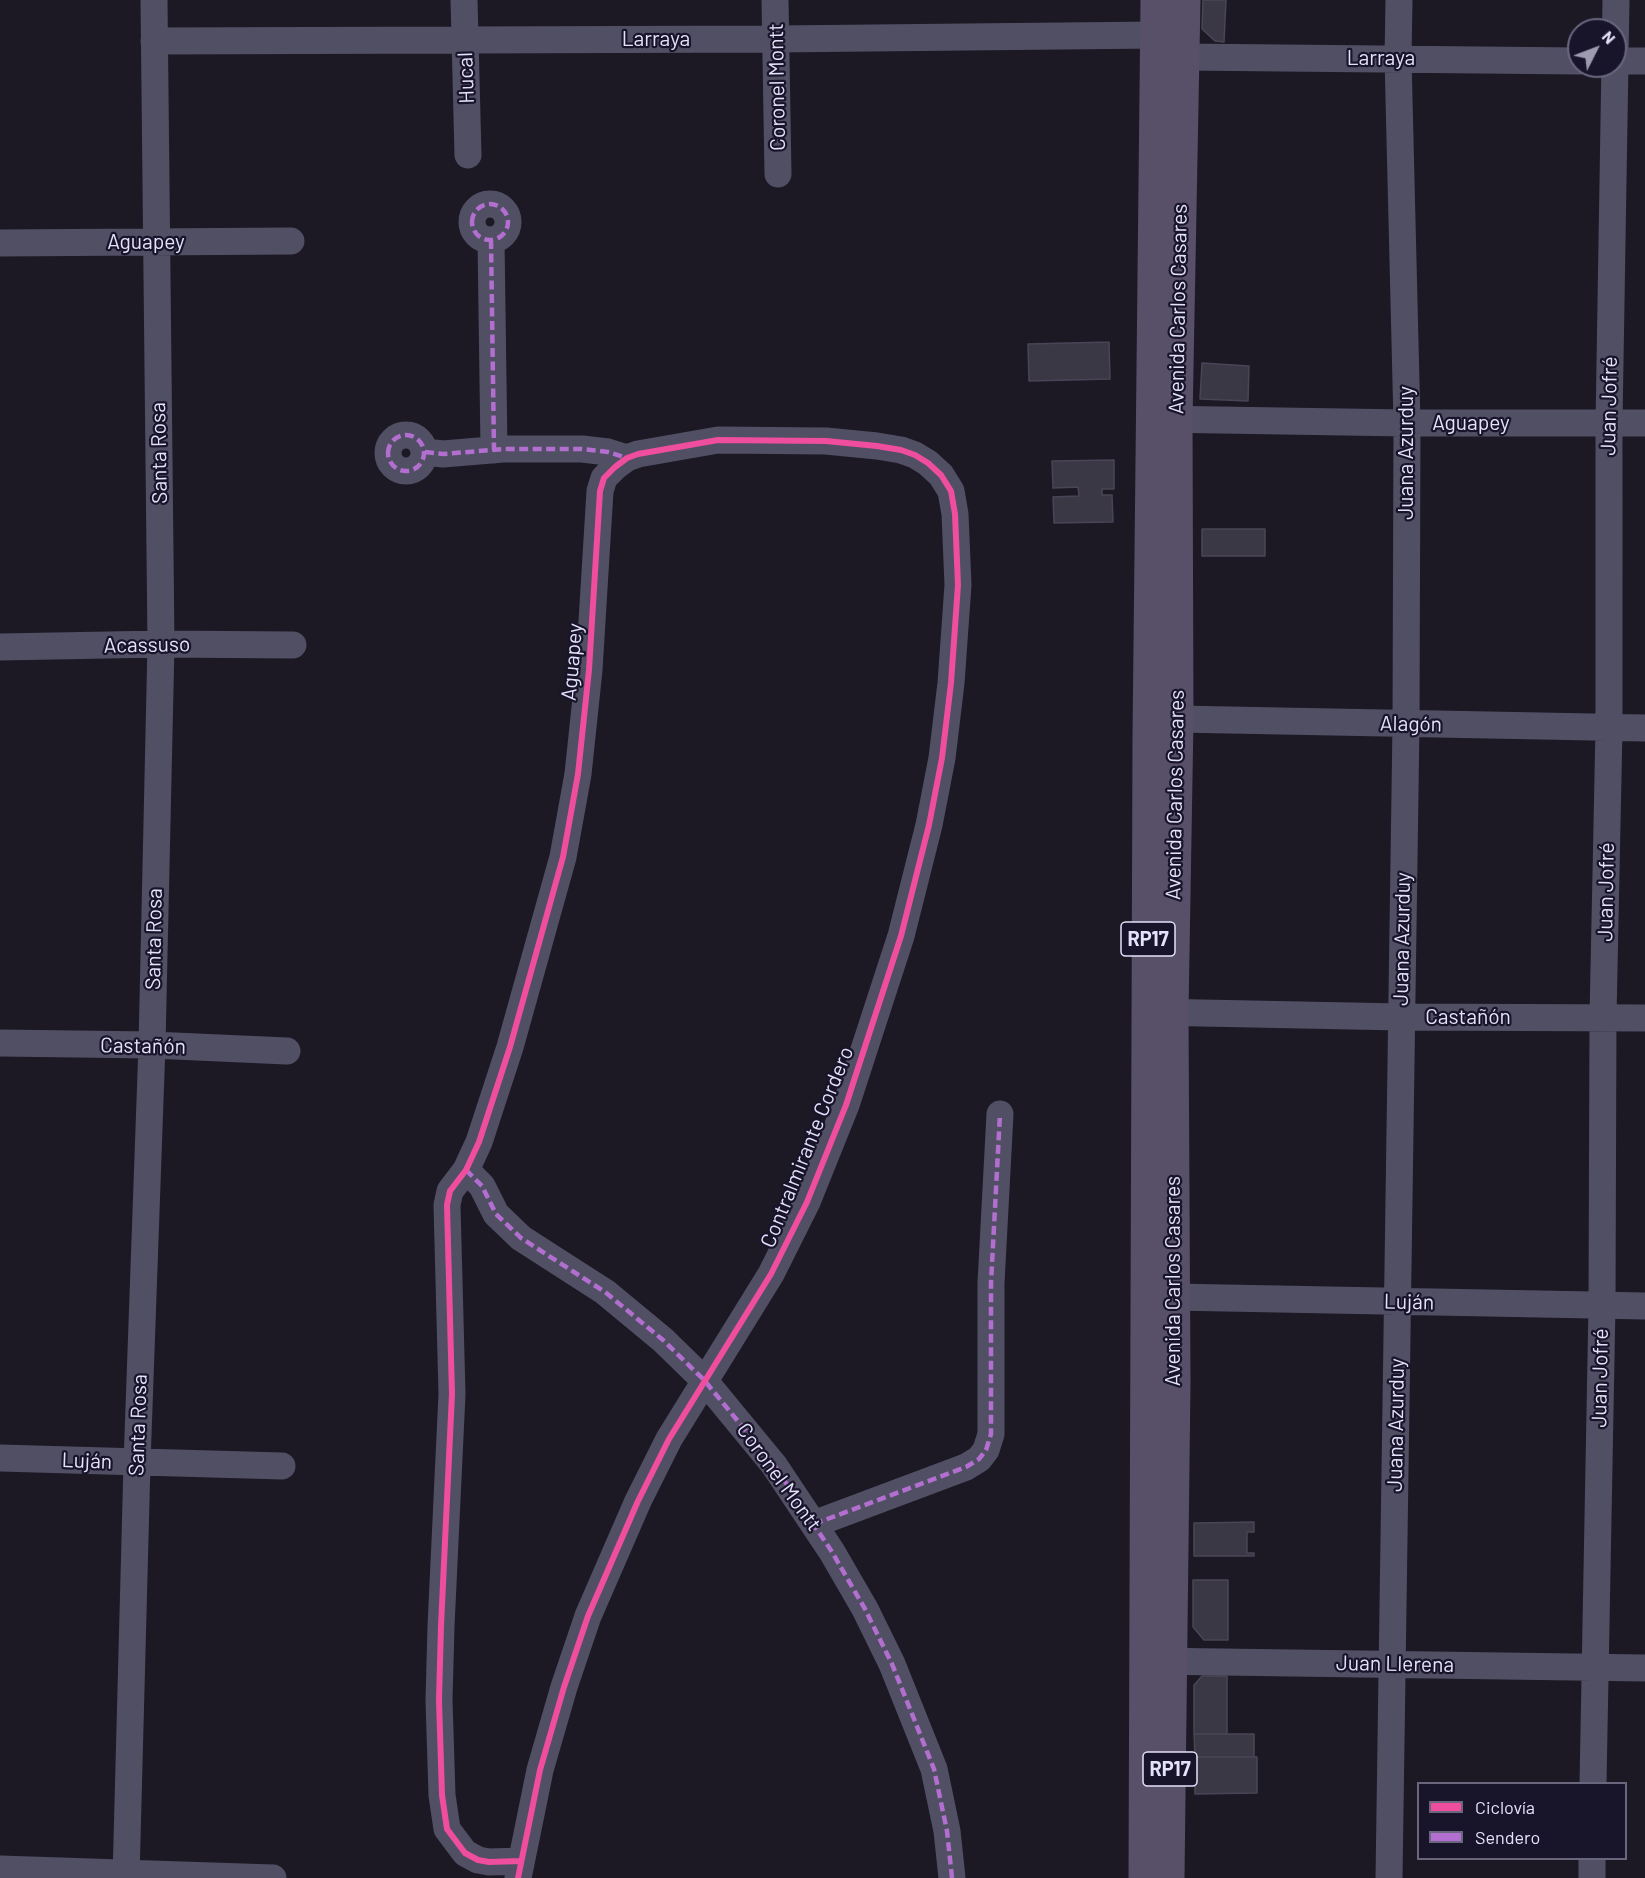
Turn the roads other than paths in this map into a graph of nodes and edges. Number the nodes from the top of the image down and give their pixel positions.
1 (154, 0) edge
2 (464, 0) edge
3 (775, 0) edge
4 (1157, 0) edge
5 (1184, 0) edge
6 (1399, 0) edge
7 (1616, 0) edge
8 (1616, 18) edge
9 (1157, 35) junction
10 (465, 39) junction
11 (776, 39) junction
12 (154, 41) junction
13 (1183, 57) junction
14 (1398, 58) junction
15 (1567, 61) edge
16 (1645, 61) edge
17 (1627, 62) edge
18 (1615, 78) edge
19 (468, 155) dead end
20 (778, 174) dead end
21 (491, 240) dead end
22 (291, 241) dead end
23 (0, 243) edge
24 (156, 243) junction
25 (1164, 419) junction
26 (1407, 423) junction
27 (1609, 423) junction
28 (1645, 423) edge
29 (494, 450) junction
30 (425, 452) dead end
31 (627, 458) junction
32 (928, 463) joint
33 (161, 644) junction
34 (293, 645) dead end
35 (0, 647) edge
36 (1177, 719) junction
37 (1406, 724) junction
38 (1609, 728) junction
39 (1645, 728) edge
40 (1160, 1012) junction
41 (1401, 1017) junction
42 (1604, 1017) junction
43 (1645, 1018) edge
44 (0, 1043) edge
45 (152, 1046) junction
46 (286, 1051) dead end
47 (1000, 1114) dead end
48 (466, 1170) junction
49 (1173, 1297) junction
50 (1397, 1301) junction
51 (1602, 1305) junction
52 (1645, 1306) edge
53 (704, 1380) junction
54 (0, 1458) edge
55 (137, 1463) junction
56 (282, 1466) dead end
57 (814, 1524) junction
58 (1158, 1661) junction
59 (1394, 1665) junction
60 (1594, 1667) junction
61 (1645, 1668) edge
62 (1593, 1782) edge
63 (1592, 1860) edge
64 (0, 1869) edge
65 (519, 1870) edge
66 (126, 1876) edge
67 (273, 1878) edge
68 (952, 1878) edge
69 (1145, 1878) edge
70 (1168, 1878) edge
71 (1389, 1878) edge
72 (1592, 1878) edge

1 - 12 street, Santa Rosa
2 - 10 street, Hucal
3 - 11 street, Coronel Montt
4 - 9 main road, Avenida Carlos Casares / RP17
5 - 13 main road, Avenida Carlos Casares / RP17
6 - 14 street, Juana Azurduy
7 - 8 street, Juan Jofré
9 - 11 street, Larraya
9 - 25 main road, Avenida Carlos Casares / RP17
10 - 11 street, Larraya
10 - 12 street, Larraya
10 - 19 street, Hucal
11 - 20 street, Coronel Montt
12 - 24 street, Santa Rosa
13 - 14 street, Larraya
13 - 25 main road, Avenida Carlos Casares / RP17
14 - 15 street, Larraya
14 - 26 street, Juana Azurduy
16 - 17 street
18 - 27 street, Juan Jofré
21 - 29 street
22 - 24 street, Aguapey
23 - 24 street, Aguapey
24 - 33 street, Santa Rosa
25 - 26 street, Aguapey
25 - 36 main road, Avenida Carlos Casares / RP17
25 - 40 main road, Avenida Carlos Casares / RP17
26 - 27 street, Aguapey
26 - 37 street, Juana Azurduy
27 - 28 street, Aguapey
27 - 38 street, Juan Jofré
29 - 30 street
29 - 31 street
31 - 32 street, Aguapey
31 - 48 street, Aguapey
32 - 53 street, Contralmirante Cordero
33 - 34 street, Acassuso
33 - 35 street, Acassuso
33 - 45 street, Santa Rosa
36 - 37 street, Alagón
36 - 40 main road, Avenida Carlos Casares / RP17
37 - 38 street, Alagón
37 - 41 street, Juana Azurduy
38 - 39 street, Alagón
38 - 42 street, Juan Jofré
40 - 41 street, Castañón
40 - 49 main road, Avenida Carlos Casares / RP17
40 - 58 main road, Avenida Carlos Casares / RP17
41 - 42 street, Castañón
41 - 50 street, Juana Azurduy
42 - 43 street, Castañón
42 - 51 street, Juan Jofré
44 - 45 street, Castañón
45 - 46 street, Castañón
45 - 55 street, Santa Rosa
47 - 57 street
48 - 53 street, Coronel Montt
48 - 65 street, Aguapey
49 - 50 street, Luján
49 - 58 main road, Avenida Carlos Casares / RP17
50 - 51 street, Luján
50 - 59 street, Juana Azurduy
51 - 52 street, Luján
51 - 60 street, Juan Jofré
53 - 57 street, Coronel Montt
53 - 65 street, Contralmirante Cordero
54 - 55 street, Luján
55 - 56 street, Luján
55 - 66 street, Santa Rosa
57 - 68 street, Coronel Montt
58 - 59 street, Juan Llerena
58 - 69 main road, Avenida Carlos Casares / RP17
58 - 70 main road, Avenida Carlos Casares / RP17
59 - 60 street, Juan Llerena
59 - 71 street, Juana Azurduy
60 - 61 street, Juan Llerena
60 - 62 street, Juan Jofré
63 - 72 street
64 - 66 street
66 - 67 street

